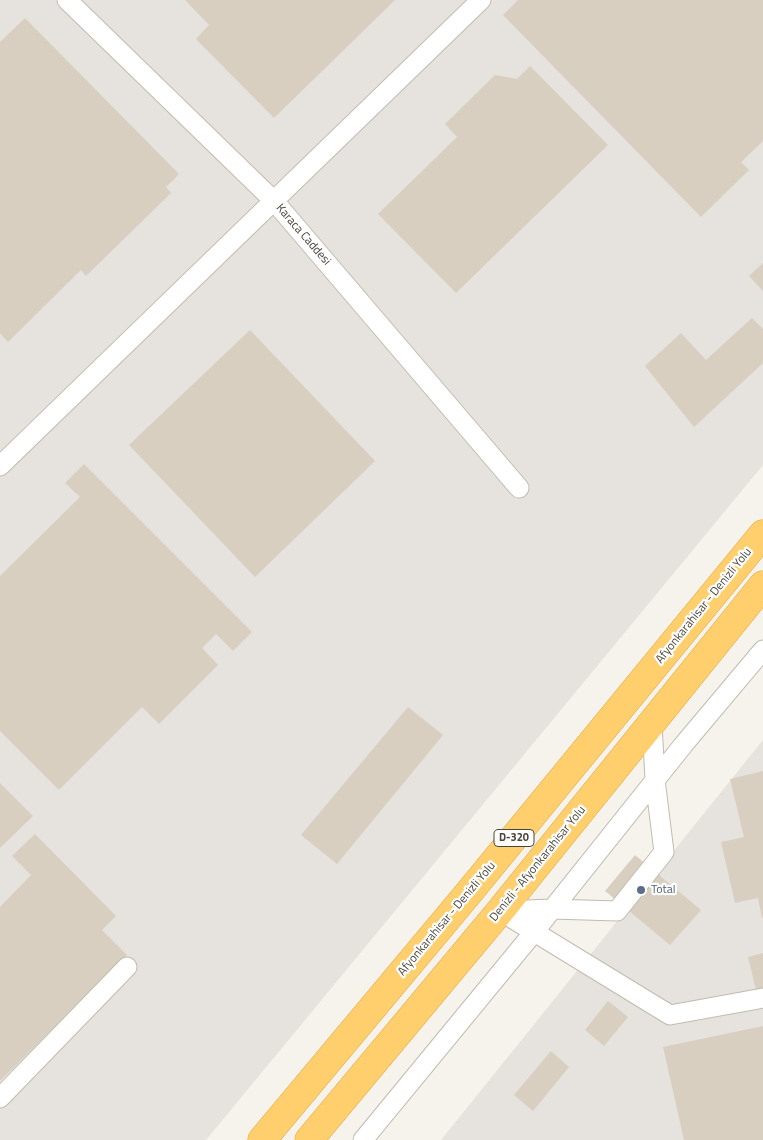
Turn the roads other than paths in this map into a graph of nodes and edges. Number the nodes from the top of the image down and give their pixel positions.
1 (67, 0) edge
2 (480, 0) edge
3 (274, 201) junction
4 (0, 466) edge
5 (519, 488) dead end
6 (763, 534) edge
7 (763, 585) edge
8 (763, 650) edge
9 (652, 723) junction
10 (655, 780) junction
11 (552, 909) junction
12 (500, 911) junction
13 (534, 932) junction
14 (127, 967) dead end
15 (763, 998) edge
16 (0, 1098) edge
17 (262, 1140) edge
18 (309, 1140) edge
19 (363, 1140) edge

1 - 3 street, Karaca Caddesi
2 - 3 street
3 - 4 street
3 - 5 street, Karaca Caddesi
6 - 17 highway, Afyonkarahisar - Denizli Yolu / D-320
7 - 9 highway, Denizli - Afyonkarahisar Yolu / D-320
8 - 10 street
9 - 10 street
9 - 12 highway, Denizli - Afyonkarahisar Yolu / D-320
10 - 11 street
10 - 11 street
11 - 12 street
11 - 13 street
12 - 13 street
12 - 18 highway, Denizli - Afyonkarahisar Yolu / D-320
13 - 15 street
13 - 19 street
14 - 16 street

